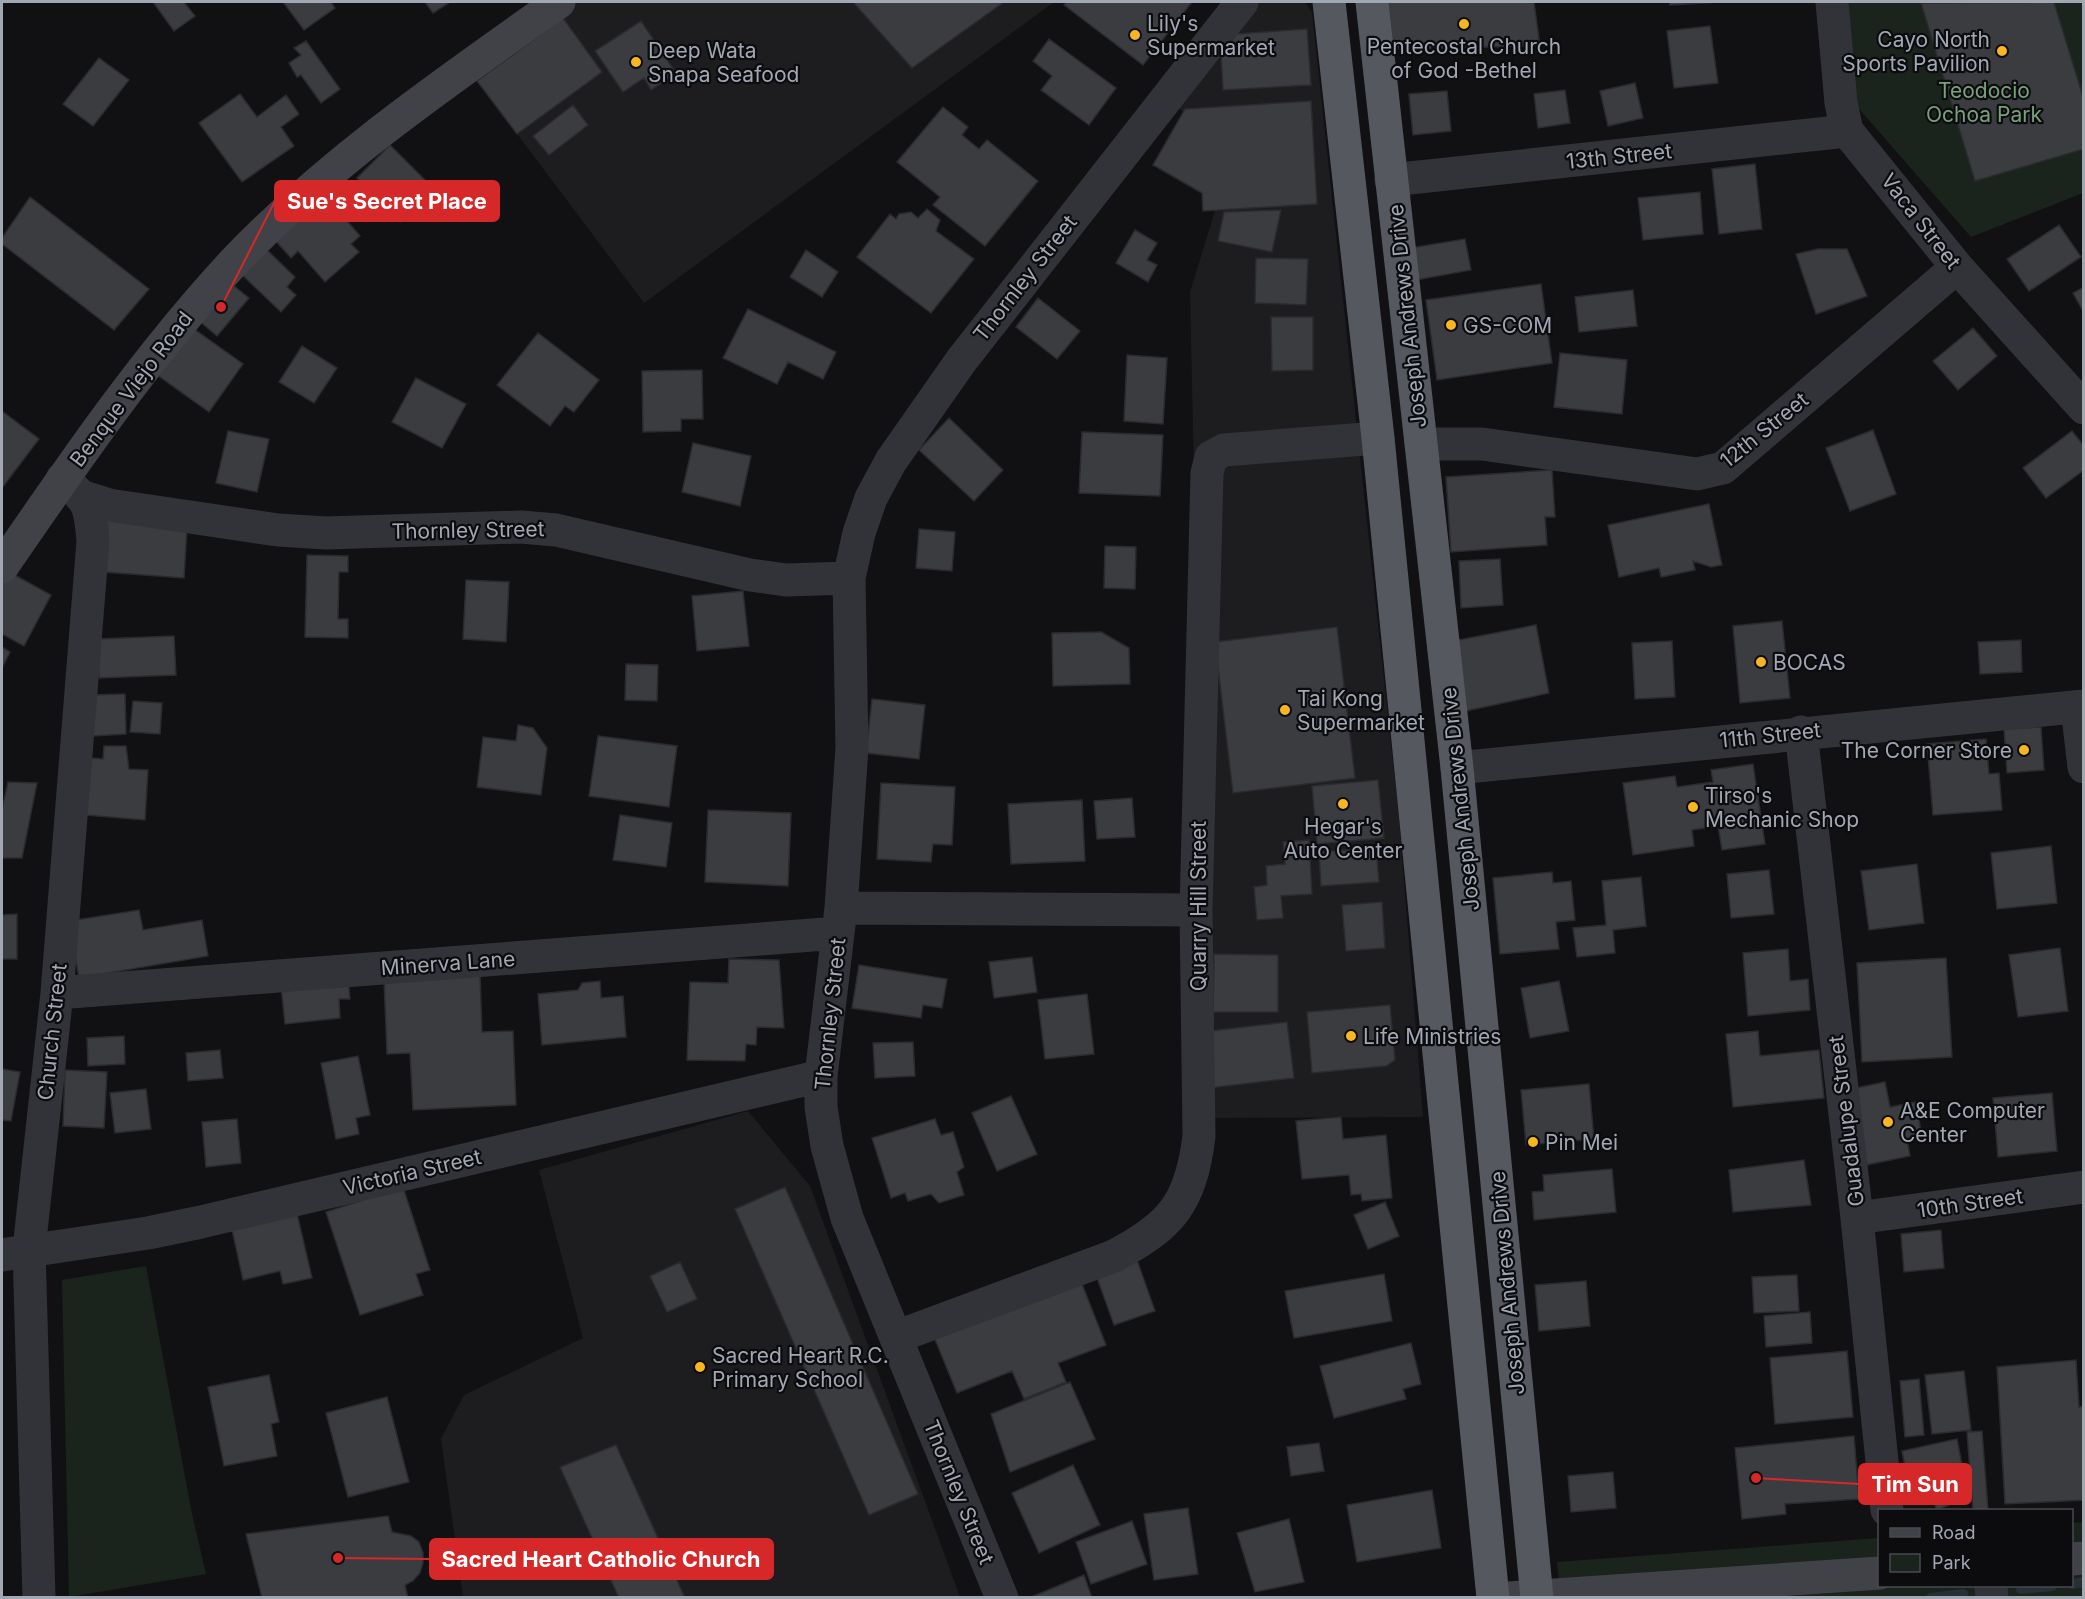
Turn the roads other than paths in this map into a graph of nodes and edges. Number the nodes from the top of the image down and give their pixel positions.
1 (559, 2) edge
2 (1242, 2) edge
3 (1329, 2) edge
4 (1372, 2) edge
5 (1832, 2) edge
6 (1847, 131) junction
7 (1391, 180) junction
8 (1957, 267) junction
9 (2084, 408) edge
10 (1378, 438) junction
11 (1421, 444) junction
12 (73, 488) junction
13 (2, 567) edge
14 (849, 578) junction
15 (2080, 706) edge
16 (1801, 732) junction
17 (2084, 767) edge
18 (1457, 768) junction
19 (1196, 910) junction
20 (840, 920) junction
21 (57, 993) junction
22 (821, 1076) junction
23 (2084, 1187) edge
24 (1857, 1218) junction
25 (15, 1252) edge
26 (896, 1337) junction
27 (1887, 1509) edge
28 (1878, 1573) edge
29 (1527, 1597) edge
30 (39, 1598) edge
31 (1002, 1598) edge
32 (1493, 1598) edge

1 - 12 main road, Benque Viejo Road
2 - 14 street, Thornley Street
3 - 10 highway, Joseph Andrews Drive
4 - 7 highway, Joseph Andrews Drive
5 - 6 street
6 - 7 street, 13th Street
6 - 8 street, Vaca Street
7 - 11 highway, Joseph Andrews Drive
8 - 9 street, Vaca Street
8 - 11 street, 12th Street
10 - 19 street, Quarry Hill Street
10 - 32 highway, Joseph Andrews Drive
11 - 18 highway, Joseph Andrews Drive
12 - 13 main road, Benque Viejo Road
12 - 14 street, Thornley Street
12 - 21 street, Church Street
14 - 20 street, Thornley Street
15 - 16 street, 11th Street
15 - 17 street
16 - 18 street, 11th Street
16 - 24 street, Guadalupe Street
18 - 29 highway, Joseph Andrews Drive
19 - 20 street, Minerva Lane
19 - 26 street, Quarry Hill Street
20 - 21 street, Minerva Lane
20 - 22 street, Thornley Street
21 - 25 street, Church Street
22 - 25 street, Victoria Street
22 - 26 street, Thornley Street
23 - 24 street, 10th Street
24 - 27 street, Guadalupe Street
25 - 30 street, Church Street
26 - 31 street, Thornley Street
28 - 29 main road

